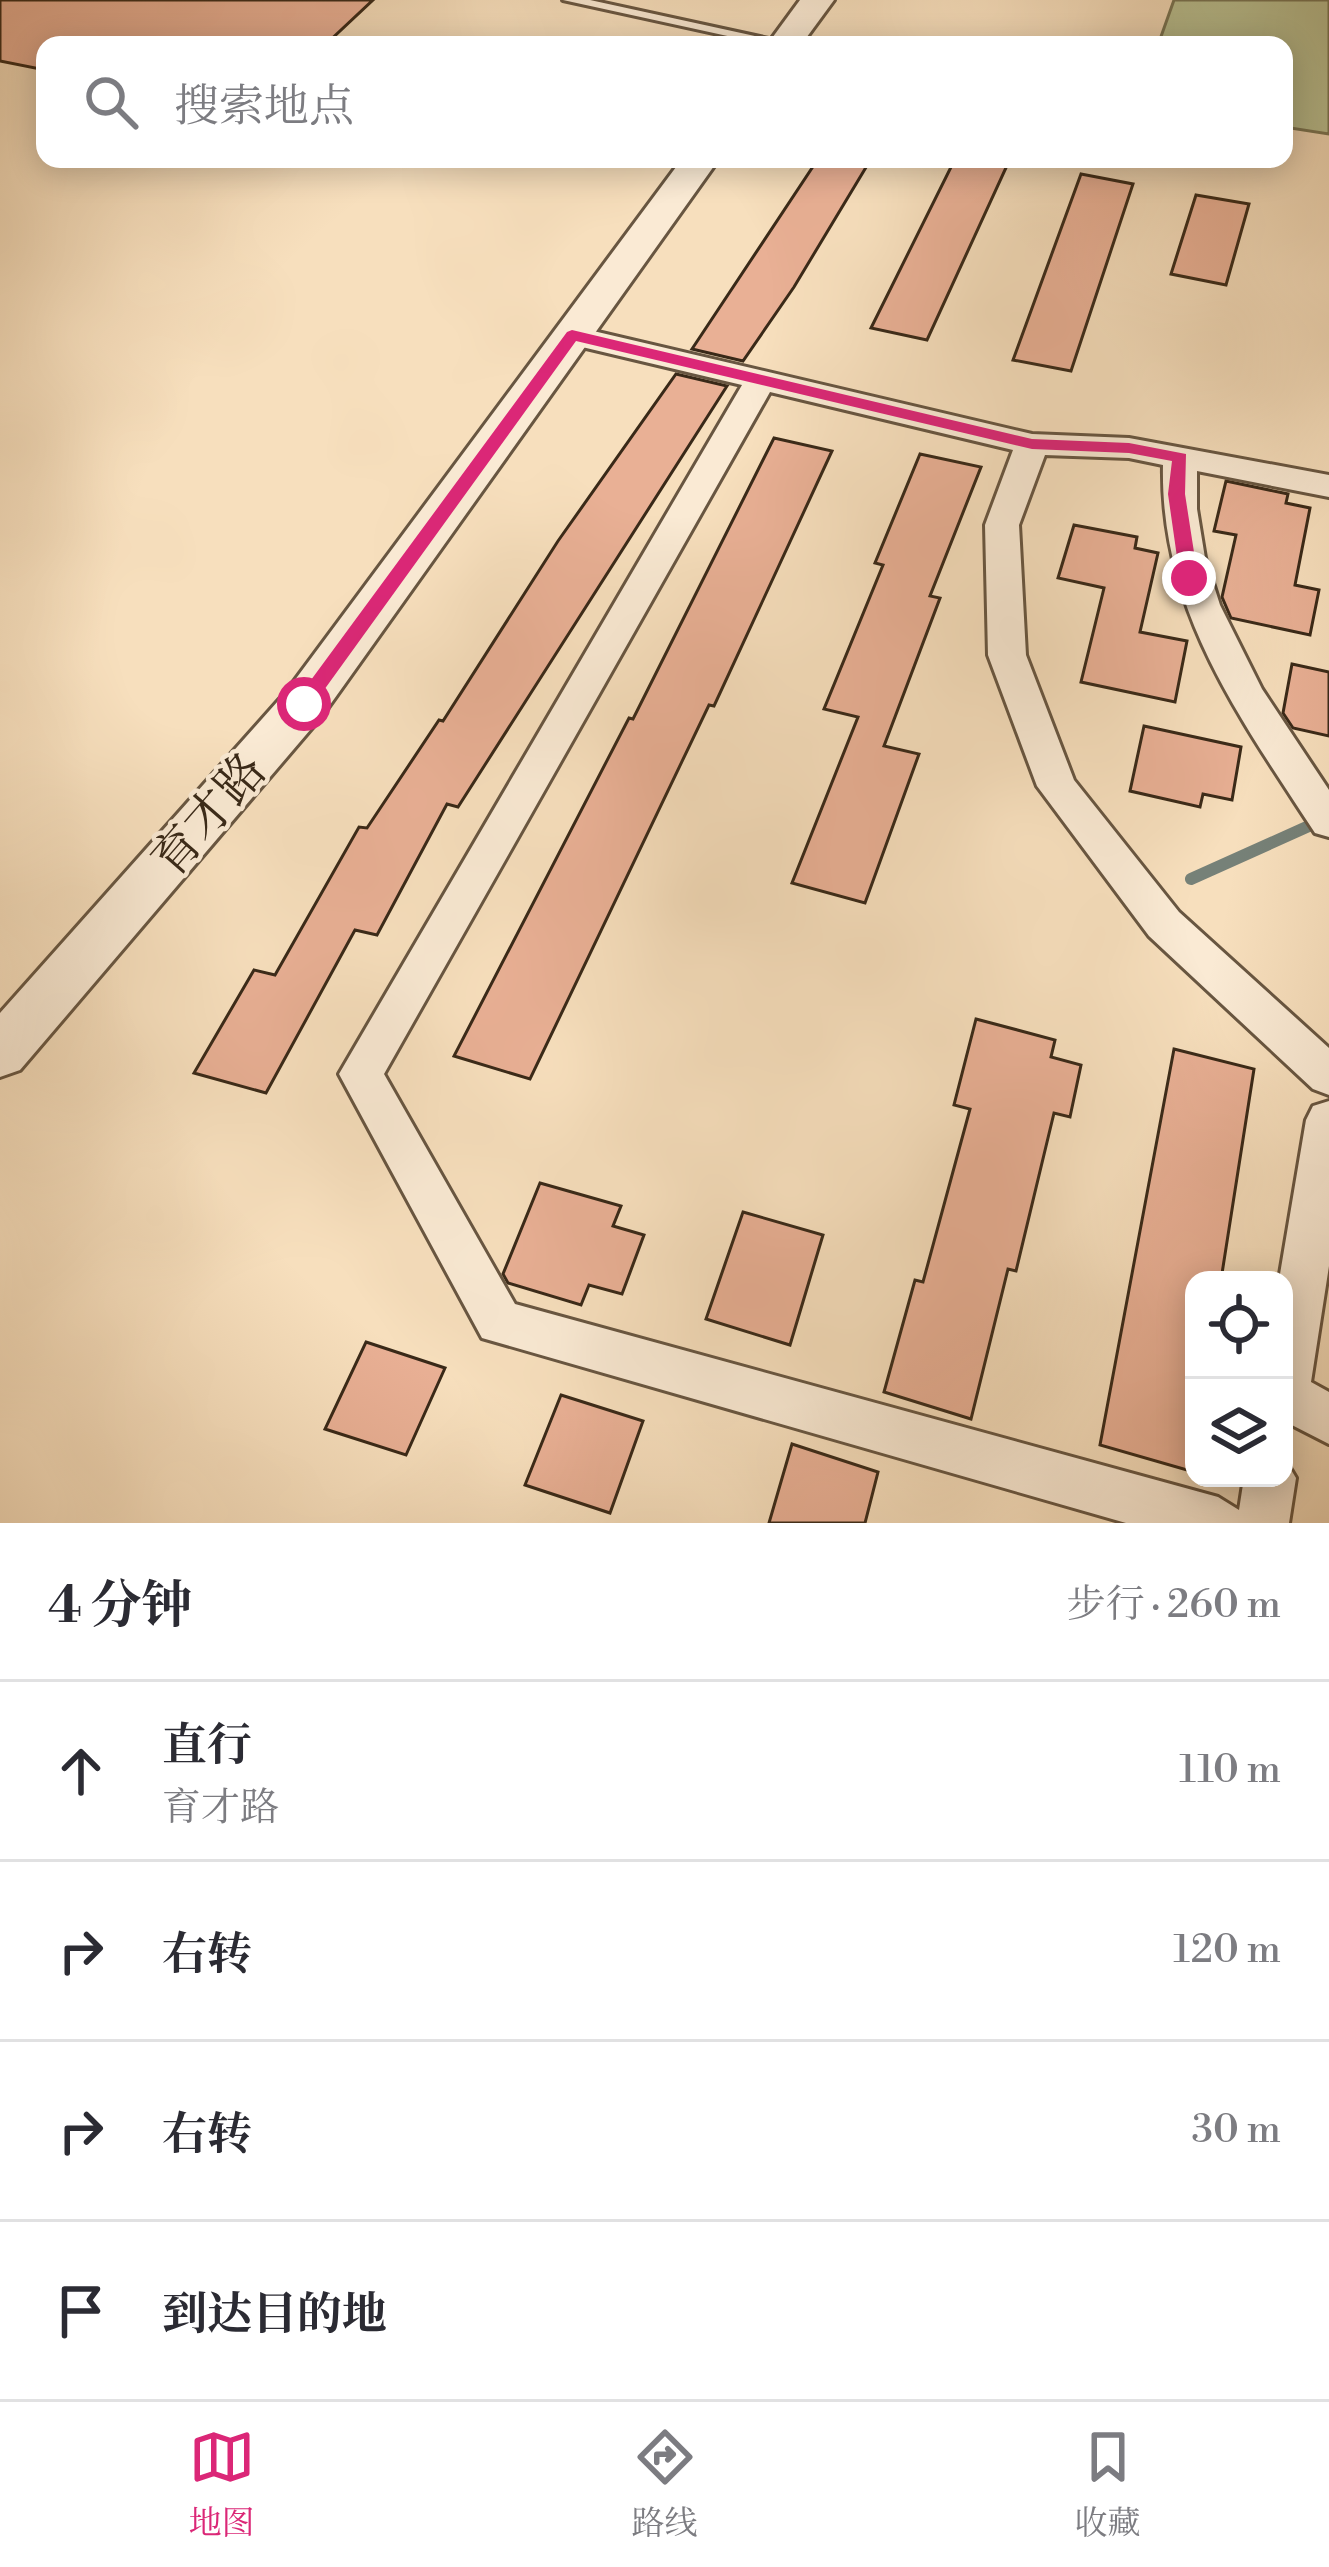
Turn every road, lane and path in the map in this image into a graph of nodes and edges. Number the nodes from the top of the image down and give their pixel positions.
1 (570, 0) edge
2 (817, 0) edge
3 (745, 36) edge
4 (790, 36) edge
5 (694, 168) edge
6 (572, 335) junction
7 (761, 380) junction
8 (1032, 444) junction
9 (1180, 458) junction
10 (1329, 486) edge
11 (1329, 823) edge
12 (0, 1053) edge
13 (1329, 1076) edge
14 (1329, 1120) edge
15 (1286, 1379) edge
16 (1293, 1398) edge
17 (1329, 1420) edge
18 (1269, 1487) edge
19 (1218, 1523) edge
20 (1263, 1523) edge

1 - 3 lane
2 - 4 street
5 - 6 street, 育才路
6 - 7 street
6 - 12 street, 育才路
7 - 8 street
7 - 19 street
8 - 9 street
8 - 13 street
9 - 10 street
9 - 11 street
14 - 15 street
16 - 17 street
18 - 20 street

